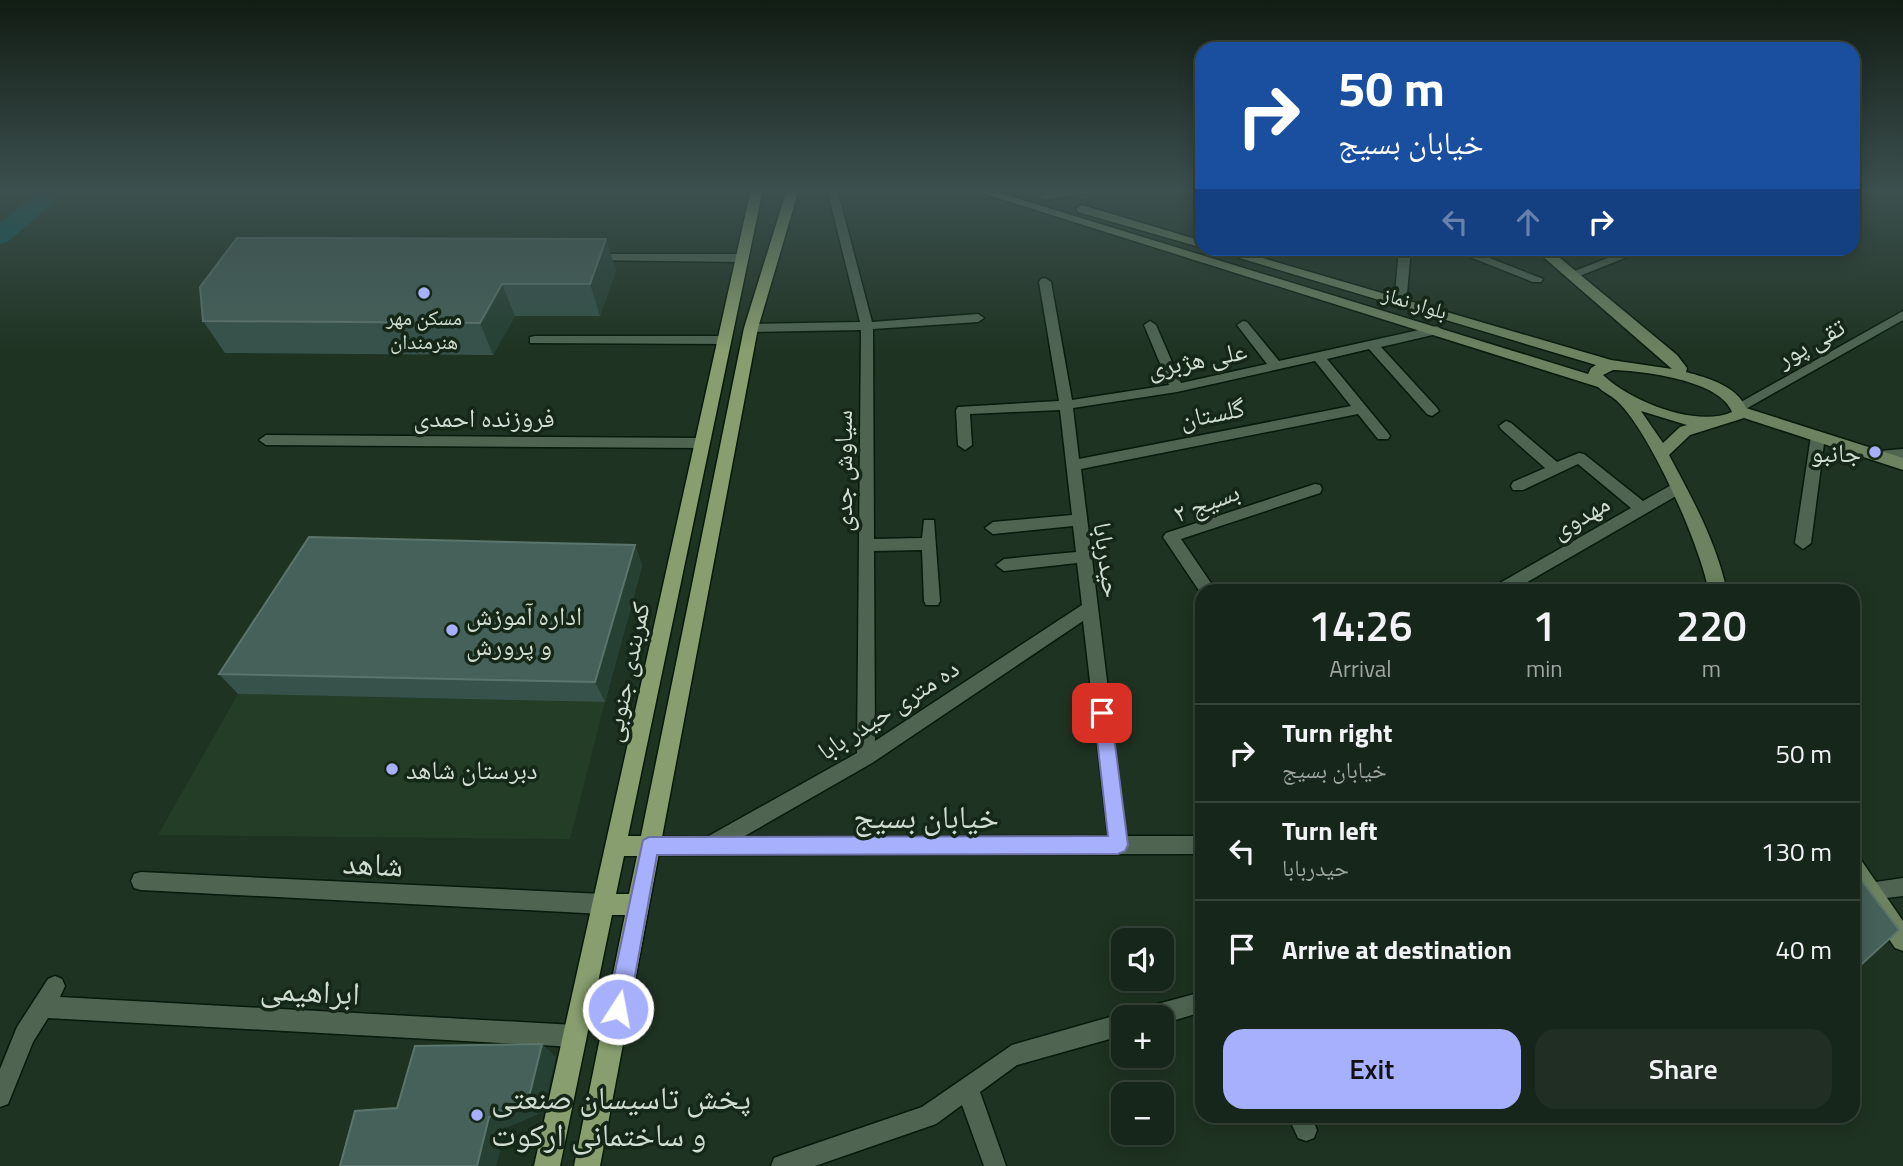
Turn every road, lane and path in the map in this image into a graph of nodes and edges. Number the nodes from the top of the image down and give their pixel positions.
1 (745, 243) edge
2 (777, 243) edge
3 (846, 243) edge
4 (1153, 243) edge
5 (1238, 256) edge
6 (1404, 256) edge
7 (1474, 256) edge
8 (1549, 256) edge
9 (1623, 256) edge
10 (576, 258) edge
11 (742, 258) junction
12 (1573, 274) junction
13 (1537, 279) dead end
14 (1045, 282) dead end
15 (1400, 305) junction
16 (1903, 315) edge
17 (978, 318) dead end
18 (1150, 325) dead end
19 (1242, 325) dead end
20 (867, 326) junction
21 (751, 328) junction
22 (1437, 330) junction
23 (535, 340) dead end
24 (724, 341) junction
25 (1372, 345) junction
26 (1538, 345) junction
27 (1318, 357) junction
28 (1538, 362) junction
29 (1611, 365) junction
30 (1276, 366) junction
31 (1678, 374) junction
32 (1600, 383) junction
33 (1177, 388) junction
34 (1622, 397) junction
35 (1066, 405) junction
36 (1361, 409) junction
37 (1740, 409) junction
38 (1432, 411) dead end
39 (1712, 421) junction
40 (1506, 426) dead end
41 (1383, 436) dead end
42 (1818, 436) junction
43 (266, 440) dead end
44 (702, 443) junction
45 (964, 445) dead end
46 (1662, 453) junction
47 (1903, 454) edge
48 (1878, 456) junction
49 (1903, 464) edge
50 (1073, 465) junction
51 (1555, 469) junction
52 (1518, 486) dead end
53 (1678, 488) junction
54 (1315, 489) dead end
55 (1642, 509) junction
56 (1077, 520) junction
57 (929, 524) dead end
58 (993, 528) dead end
59 (1803, 542) dead end
60 (929, 544) junction
61 (867, 545) junction
62 (1083, 557) junction
63 (1004, 565) dead end
64 (1203, 584) edge
65 (1511, 584) edge
66 (1716, 584) edge
67 (932, 601) dead end
68 (1090, 608) junction
69 (690, 638) junction
70 (660, 639) junction
71 (866, 757) junction
72 (1118, 845) junction
73 (1195, 845) edge
74 (615, 846) junction
75 (649, 846) junction
76 (709, 846) junction
77 (1860, 878) edge
78 (141, 881) dead end
79 (1903, 887) edge
80 (1869, 891) junction
81 (603, 904) junction
82 (639, 905) junction
83 (1903, 940) edge
84 (55, 986) dead end
85 (1195, 1004) edge
86 (42, 1007) junction
87 (1174, 1010) edge
88 (1111, 1028) edge
89 (575, 1036) junction
90 (968, 1089) junction
91 (0, 1096) edge
92 (547, 1166) edge
93 (587, 1166) edge
94 (782, 1166) edge
95 (995, 1166) edge

1 - 11 main road, کمربندی جنوبی
2 - 21 main road, کمربندی جنوبی
3 - 20 street, سیاوش جدی
4 - 22 main road, بلوار نماز
5 - 15 main road, بلوار نماز
6 - 15 street
7 - 13 street
8 - 12 main road
9 - 12 street
10 - 11 street
11 - 24 main road, کمربندی جنوبی
12 - 31 main road
14 - 35 street, حیدربابا
15 - 26 main road, بلوار نماز
16 - 37 street, تقی پور
17 - 20 street
18 - 33 street
19 - 30 street
20 - 21 street
20 - 61 street, سیاوش جدی
21 - 69 main road, کمربندی جنوبی
22 - 25 street, علی هژبری
22 - 28 main road, بلوار نماز
23 - 24 street
24 - 44 main road, کمربندی جنوبی
25 - 27 street, علی هژبری
25 - 38 street
26 - 28 main road
26 - 29 main road, بلوار نماز
27 - 30 street, علی هژبری
27 - 36 street
28 - 32 main road, بلوار نماز
29 - 31 main road, بلوار نماز
29 - 32 main road
30 - 33 street, علی هژبری
31 - 37 main road, بلوار نماز
32 - 34 main road, بلوار نماز
33 - 35 street, علی هژبری
34 - 39 main road
34 - 46 main road
35 - 45 street, علی هژبری
35 - 50 street, حیدربابا
36 - 41 street
36 - 50 street, گلستان
37 - 39 main road
37 - 42 main road, بلوار نماز
39 - 46 main road
40 - 51 street
42 - 48 main road, بلوار نماز
42 - 59 street
43 - 44 street, فروزنده احمدی
44 - 70 main road, کمربندی جنوبی
46 - 53 main road
47 - 48 street
48 - 49 main road, بلوار نماز
50 - 56 street, حیدربابا
51 - 52 street
51 - 55 street
53 - 55 street, مهدوی
53 - 66 main road
54 - 64 street, بسیج ۲
55 - 65 street, مهدوی
56 - 58 street
56 - 62 street, حیدربابا
57 - 60 street
60 - 61 street
60 - 67 street
61 - 71 street, سیاوش جدی
62 - 63 street
62 - 68 street, حیدربابا
68 - 71 street, ده متری حیدر بابا
68 - 72 street, حیدربابا
69 - 70 main road
69 - 75 main road, کمربندی جنوبی
70 - 74 main road, کمربندی جنوبی
71 - 76 street, ده متری حیدر بابا
72 - 73 street, خیابان بسیج
72 - 76 street, خیابان بسیج
74 - 75 main road
74 - 81 main road, کمربندی جنوبی
75 - 76 street, خیابان بسیج
75 - 82 main road, کمربندی جنوبی
77 - 80 main road
78 - 81 street, شاهد
79 - 80 street
80 - 83 main road
81 - 82 main road
81 - 89 main road, کمربندی جنوبی
82 - 93 main road, کمربندی جنوبی
84 - 86 street
85 - 87 street
86 - 89 street, ابراهیمی
86 - 91 street
88 - 90 street
89 - 92 main road, کمربندی جنوبی
90 - 94 street
90 - 95 street

